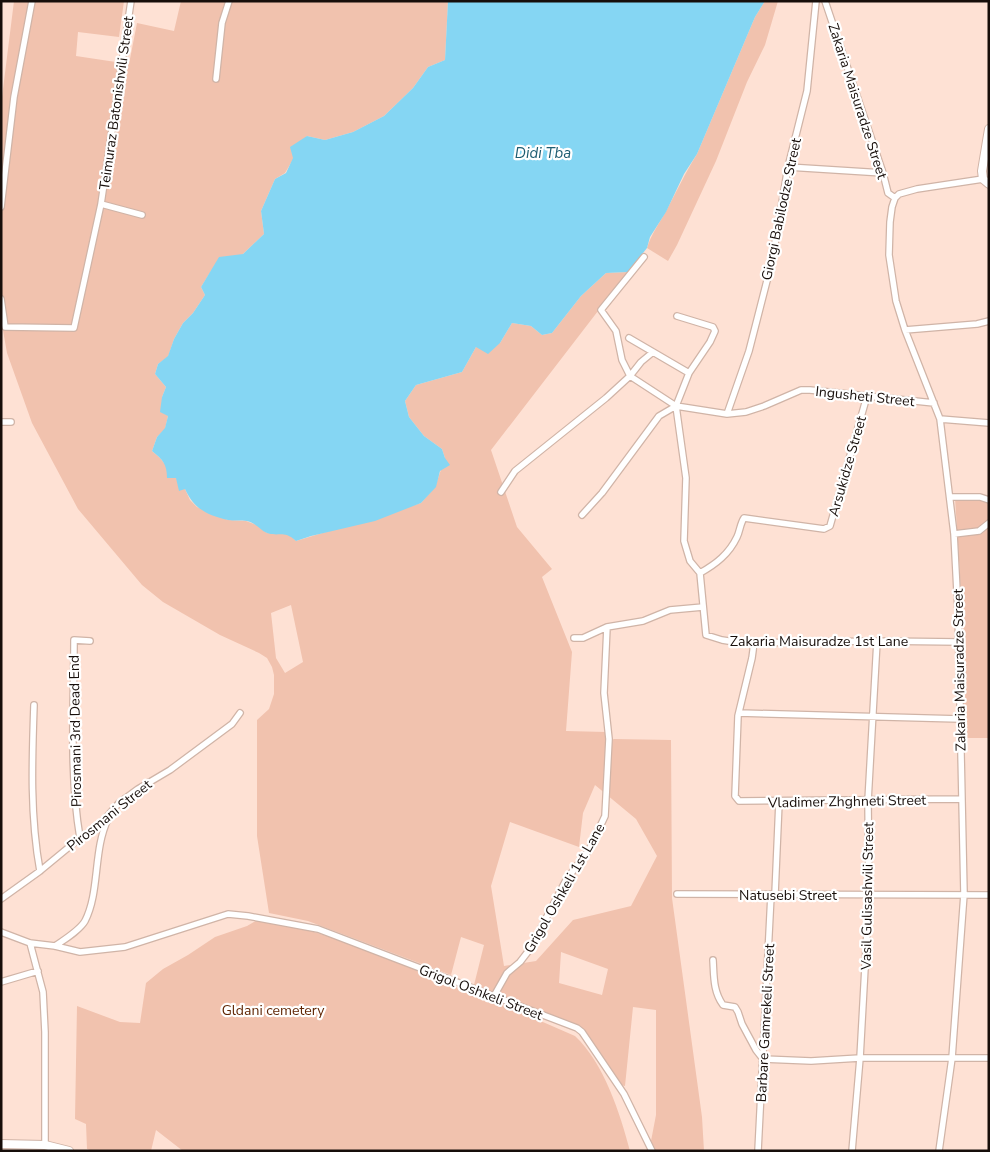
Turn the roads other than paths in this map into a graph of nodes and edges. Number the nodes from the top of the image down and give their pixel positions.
1 (32, 1) edge
2 (131, 1) edge
3 (229, 1) edge
4 (816, 1) edge
5 (825, 1) edge
6 (216, 79) dead end
7 (989, 129) edge
8 (788, 166) junction
9 (883, 173) junction
10 (986, 181) edge
11 (895, 198) junction
12 (101, 204) junction
13 (1, 207) edge
14 (142, 215) dead end
15 (644, 256) dead end
16 (1, 299) edge
17 (677, 316) dead end
18 (989, 321) edge
19 (905, 330) junction
20 (630, 338) dead end
21 (653, 352) junction
22 (689, 373) junction
23 (630, 376) junction
24 (867, 396) junction
25 (934, 403) junction
26 (676, 406) junction
27 (727, 414) junction
28 (940, 419) junction
29 (1, 422) edge
30 (11, 422) dead end
31 (989, 423) edge
32 (501, 492) dead end
33 (950, 497) junction
34 (989, 500) edge
35 (582, 516) dead end
36 (989, 523) edge
37 (954, 534) junction
38 (700, 573) junction
39 (703, 607) junction
40 (607, 628) junction
41 (574, 638) dead end
42 (90, 641) dead end
43 (877, 641) junction
44 (960, 642) junction
45 (754, 643) junction
46 (34, 706) dead end
47 (240, 713) dead end
48 (738, 713) junction
49 (872, 717) junction
50 (960, 719) junction
51 (962, 799) junction
52 (868, 801) junction
53 (778, 802) junction
54 (110, 814) junction
55 (80, 838) junction
56 (40, 872) junction
57 (677, 894) dead end
58 (964, 894) junction
59 (989, 894) edge
60 (773, 895) junction
61 (869, 895) junction
62 (1, 899) edge
63 (1, 932) edge
64 (30, 943) junction
65 (55, 946) junction
66 (713, 960) dead end
67 (38, 971) junction
68 (1, 982) edge
69 (494, 996) junction
70 (860, 1058) junction
71 (952, 1058) junction
72 (989, 1058) edge
73 (763, 1059) junction
74 (1, 1144) edge
75 (45, 1145) junction
76 (69, 1151) edge
77 (652, 1151) edge
78 (758, 1151) edge
79 (852, 1151) edge
80 (938, 1151) edge

1 - 13 street
2 - 12 street, Teimuraz Batonishvili Street
3 - 6 street
4 - 8 street, Giorgi Babilodze Street
5 - 9 street, Zakaria Maisuradze Street
7 - 10 main road
8 - 9 street
8 - 27 street, Giorgi Babilodze Street
9 - 11 street, Zakaria Maisuradze Street
10 - 11 street, Zakaria Maisuradze Street
11 - 19 street, Zakaria Maisuradze Street
12 - 14 street, Teimuraz Batonishvili Street
12 - 16 street, Teimuraz Batonishvili Street
15 - 23 street
17 - 22 street
18 - 19 street
19 - 25 street, Zakaria Maisuradze Street
20 - 21 street
21 - 22 street
21 - 23 street
22 - 26 street
23 - 26 street
23 - 32 street
24 - 25 street, Ingusheti Street
24 - 27 street, Ingusheti Street
24 - 38 street, Arsukidze Street
25 - 28 street, Zakaria Maisuradze Street
26 - 27 street, Ingusheti Street
26 - 35 street
26 - 38 street
28 - 31 street
28 - 33 street, Zakaria Maisuradze Street
29 - 30 street
33 - 34 street
33 - 37 street, Zakaria Maisuradze Street
36 - 37 street
37 - 44 street, Zakaria Maisuradze Street
38 - 39 street
39 - 40 street
39 - 45 street, Zakaria Maisuradze 1st Lane
40 - 41 street
40 - 69 street, Grigol Oshkeli 1st Lane
42 - 55 street, Pirosmani 3rd Dead End
43 - 44 street, Zakaria Maisuradze 1st Lane
43 - 45 street, Zakaria Maisuradze 1st Lane
43 - 49 street, Vasil Gulisashvili Street
44 - 50 street, Zakaria Maisuradze Street
45 - 48 street
46 - 56 street
47 - 54 street, Pirosmani Street
48 - 49 street
48 - 53 street, Vladimer Zhghneti Street
49 - 50 street
49 - 52 street, Vasil Gulisashvili Street
50 - 51 street, Zakaria Maisuradze Street
51 - 52 street, Vladimer Zhghneti Street
51 - 58 street, Zakaria Maisuradze Street
52 - 53 street, Vladimer Zhghneti Street
52 - 61 street, Vasil Gulisashvili Street
53 - 60 street, Barbare Gamrekeli Street
54 - 55 street, Pirosmani Street
54 - 65 street
55 - 56 street, Pirosmani Street
56 - 62 street, Pirosmani Street
57 - 60 street, Natusebi Street
58 - 59 street, Natusebi Street
58 - 61 street, Natusebi Street
58 - 71 street, Zakaria Maisuradze Street
60 - 61 street, Natusebi Street
60 - 73 street, Barbare Gamrekeli Street
61 - 70 street, Vasil Gulisashvili Street
63 - 64 street, Grigol Oshkeli Street
64 - 65 street, Grigol Oshkeli Street
64 - 67 street
65 - 69 street, Grigol Oshkeli Street
66 - 73 street
67 - 68 street
67 - 75 street
69 - 77 street, Grigol Oshkeli Street
70 - 71 street
70 - 73 street
70 - 79 street, Vasil Gulisashvili Street
71 - 72 street
71 - 80 street, Zakaria Maisuradze Street
73 - 78 street, Barbare Gamrekeli Street
74 - 75 main road
75 - 76 main road

